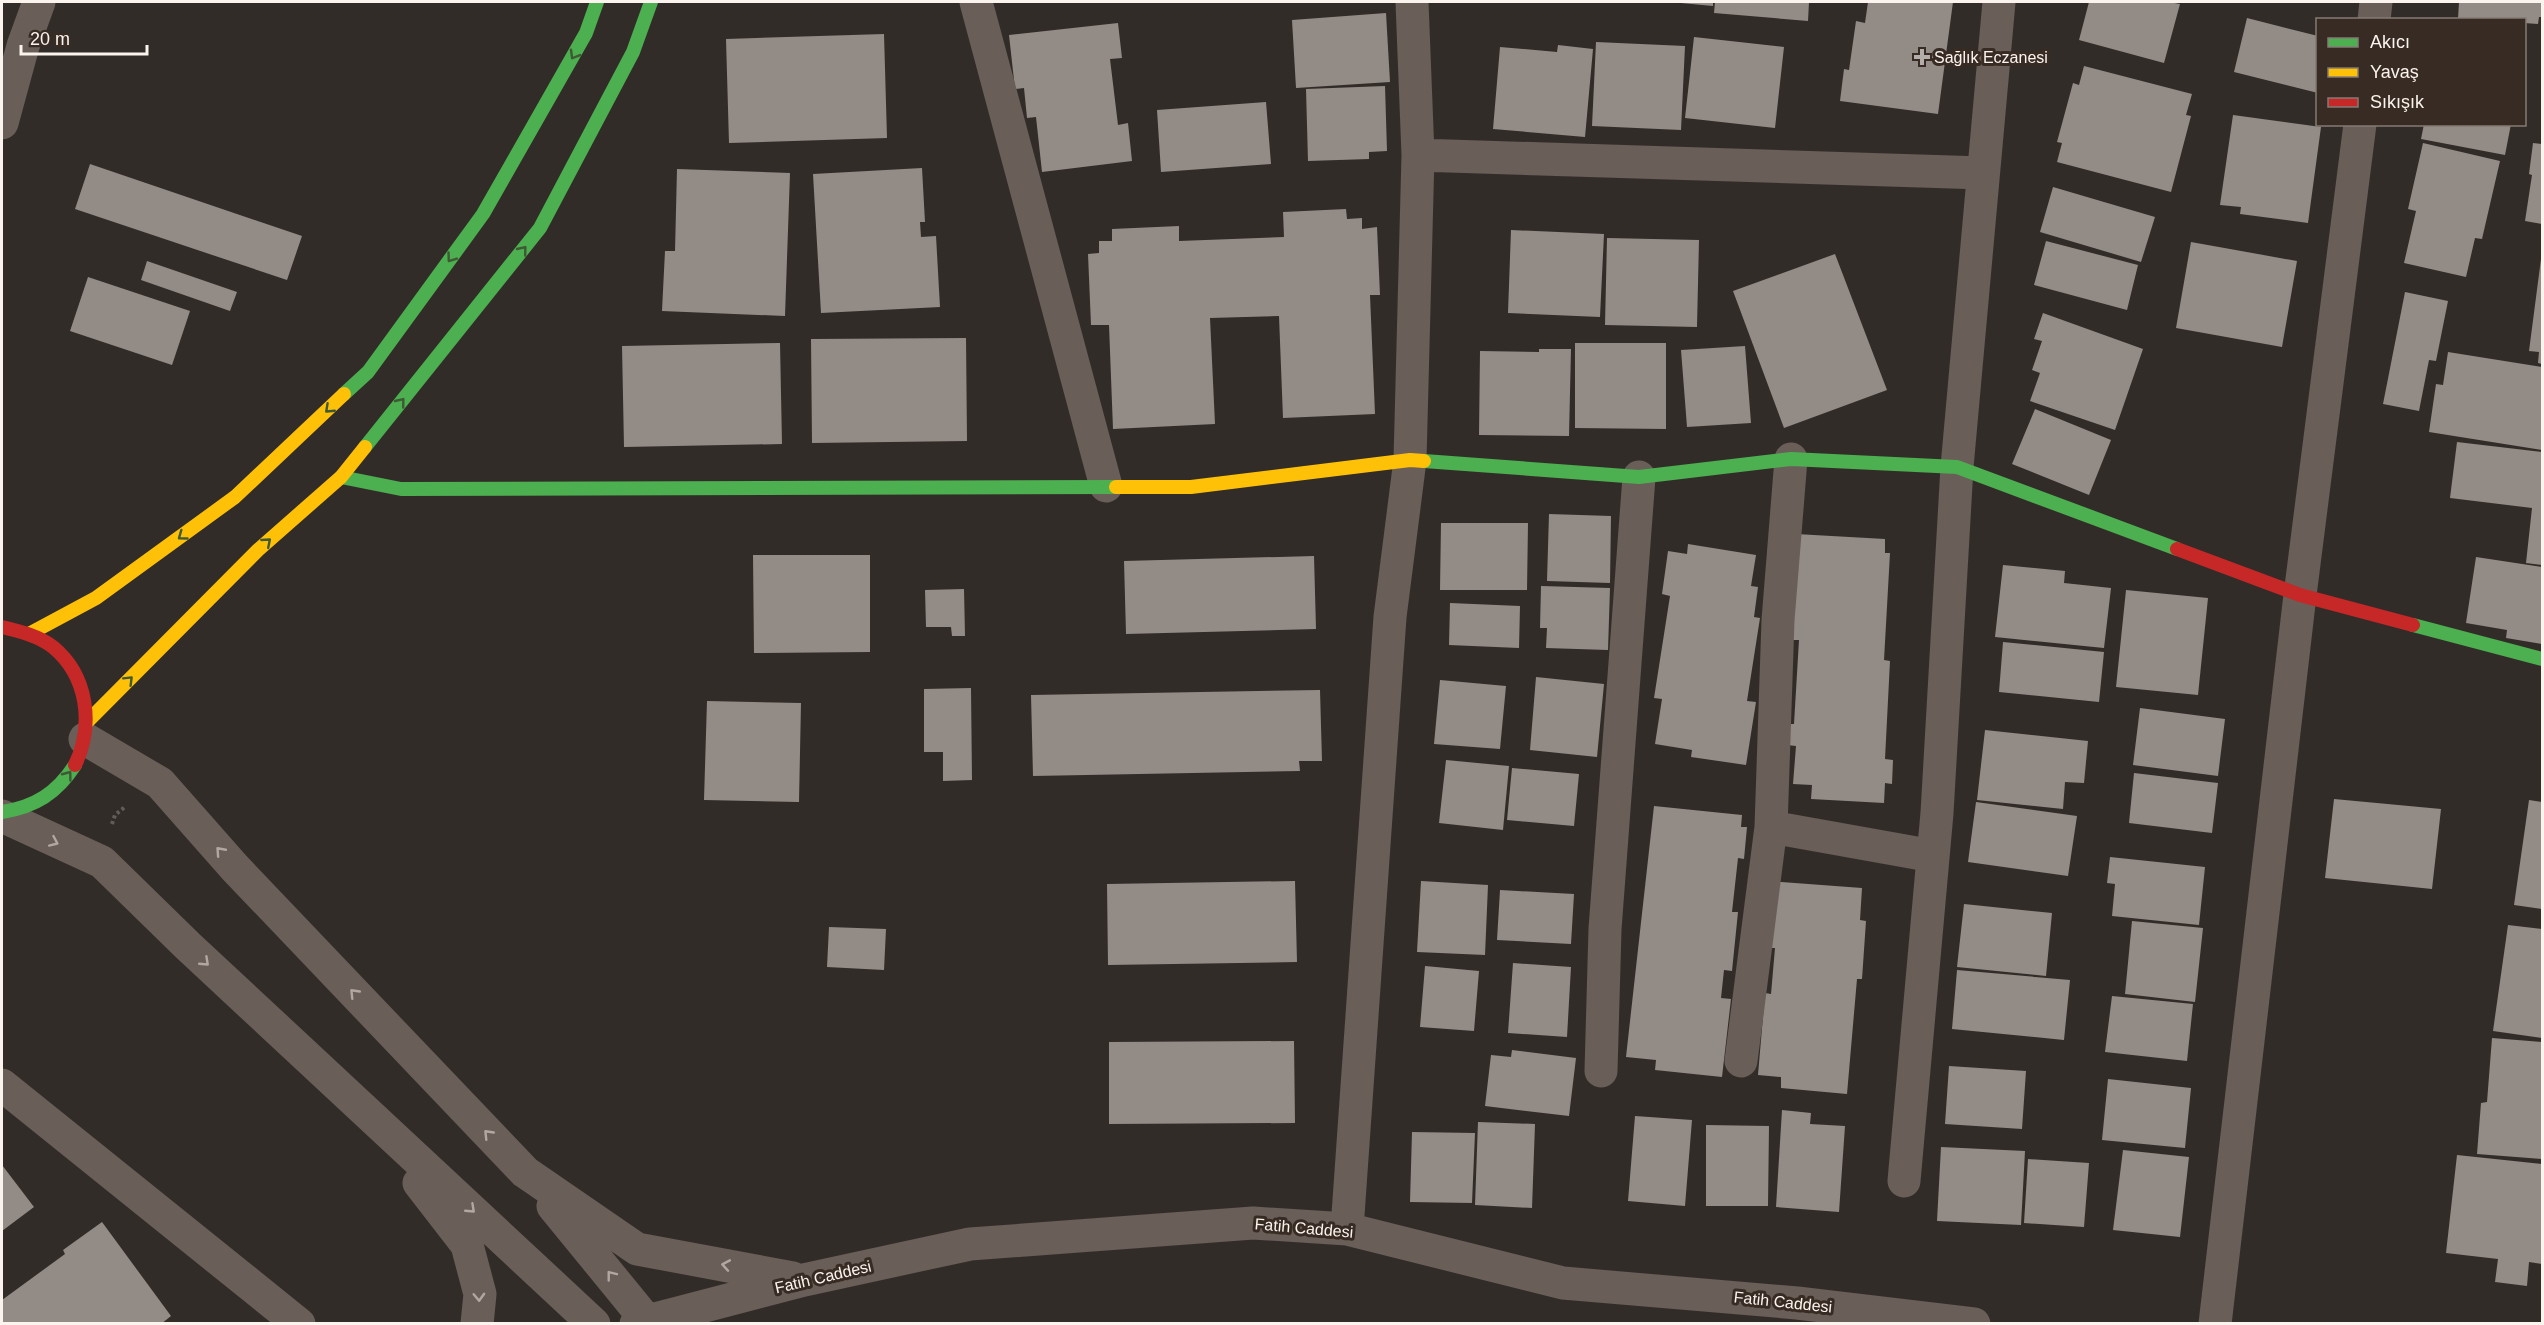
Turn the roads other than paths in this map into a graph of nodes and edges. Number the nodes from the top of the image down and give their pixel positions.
1 (39, 2) edge
2 (597, 2) edge
3 (651, 2) edge
4 (976, 2) edge
5 (1412, 2) edge
6 (1999, 2) edge
7 (2376, 2) edge
8 (2374, 18) edge
9 (12, 38) edge
10 (2, 123) edge
11 (2360, 126) edge
12 (1418, 155) junction
13 (1983, 173) junction
14 (1791, 459) junction
15 (1410, 460) junction
16 (1957, 467) junction
17 (341, 477) junction
18 (1639, 477) junction
19 (1106, 486) junction
20 (2300, 595) junction
21 (2, 627) edge
22 (29, 634) junction
23 (2542, 659) edge
24 (86, 730) junction
25 (2, 814) edge
26 (1771, 827) junction
27 (1934, 856) junction
28 (300, 1050) junction
29 (1742, 1061) dead end
30 (1601, 1071) dead end
31 (2, 1085) edge
32 (525, 1172) junction
33 (1904, 1181) dead end
34 (1347, 1229) junction
35 (804, 1280) junction
36 (1796, 1313) edge
37 (641, 1322) edge
38 (299, 1323) edge
39 (477, 1323) edge
40 (594, 1323) edge
41 (1974, 1323) edge
42 (2215, 1323) edge

1 - 9 street
2 -> 22 street
17 -> 3 street
4 - 19 street
5 - 12 street
6 - 13 street
7 - 8 street
9 - 10 street
11 - 20 street
12 - 13 street
12 - 15 street
13 - 16 street
14 - 16 street
14 - 18 street
14 - 26 street
15 - 18 street
15 - 19 street
15 - 34 street
16 - 20 street
16 - 27 street
17 - 19 street
24 -> 17 street
18 - 30 street
20 - 23 street
20 - 42 street
21 - 22 street
22 - 24 street
25 -> 24 street
32 -> 24 street
25 -> 28 street
26 - 27 street
26 - 29 street
27 - 33 street
28 -> 39 street
28 -> 40 street
31 - 38 street
35 -> 32 street
37 -> 32 street
34 - 35 street, Fatih Caddesi
34 - 36 street, Fatih Caddesi
35 - 37 street, Fatih Caddesi
36 - 41 street, Fatih Caddesi

